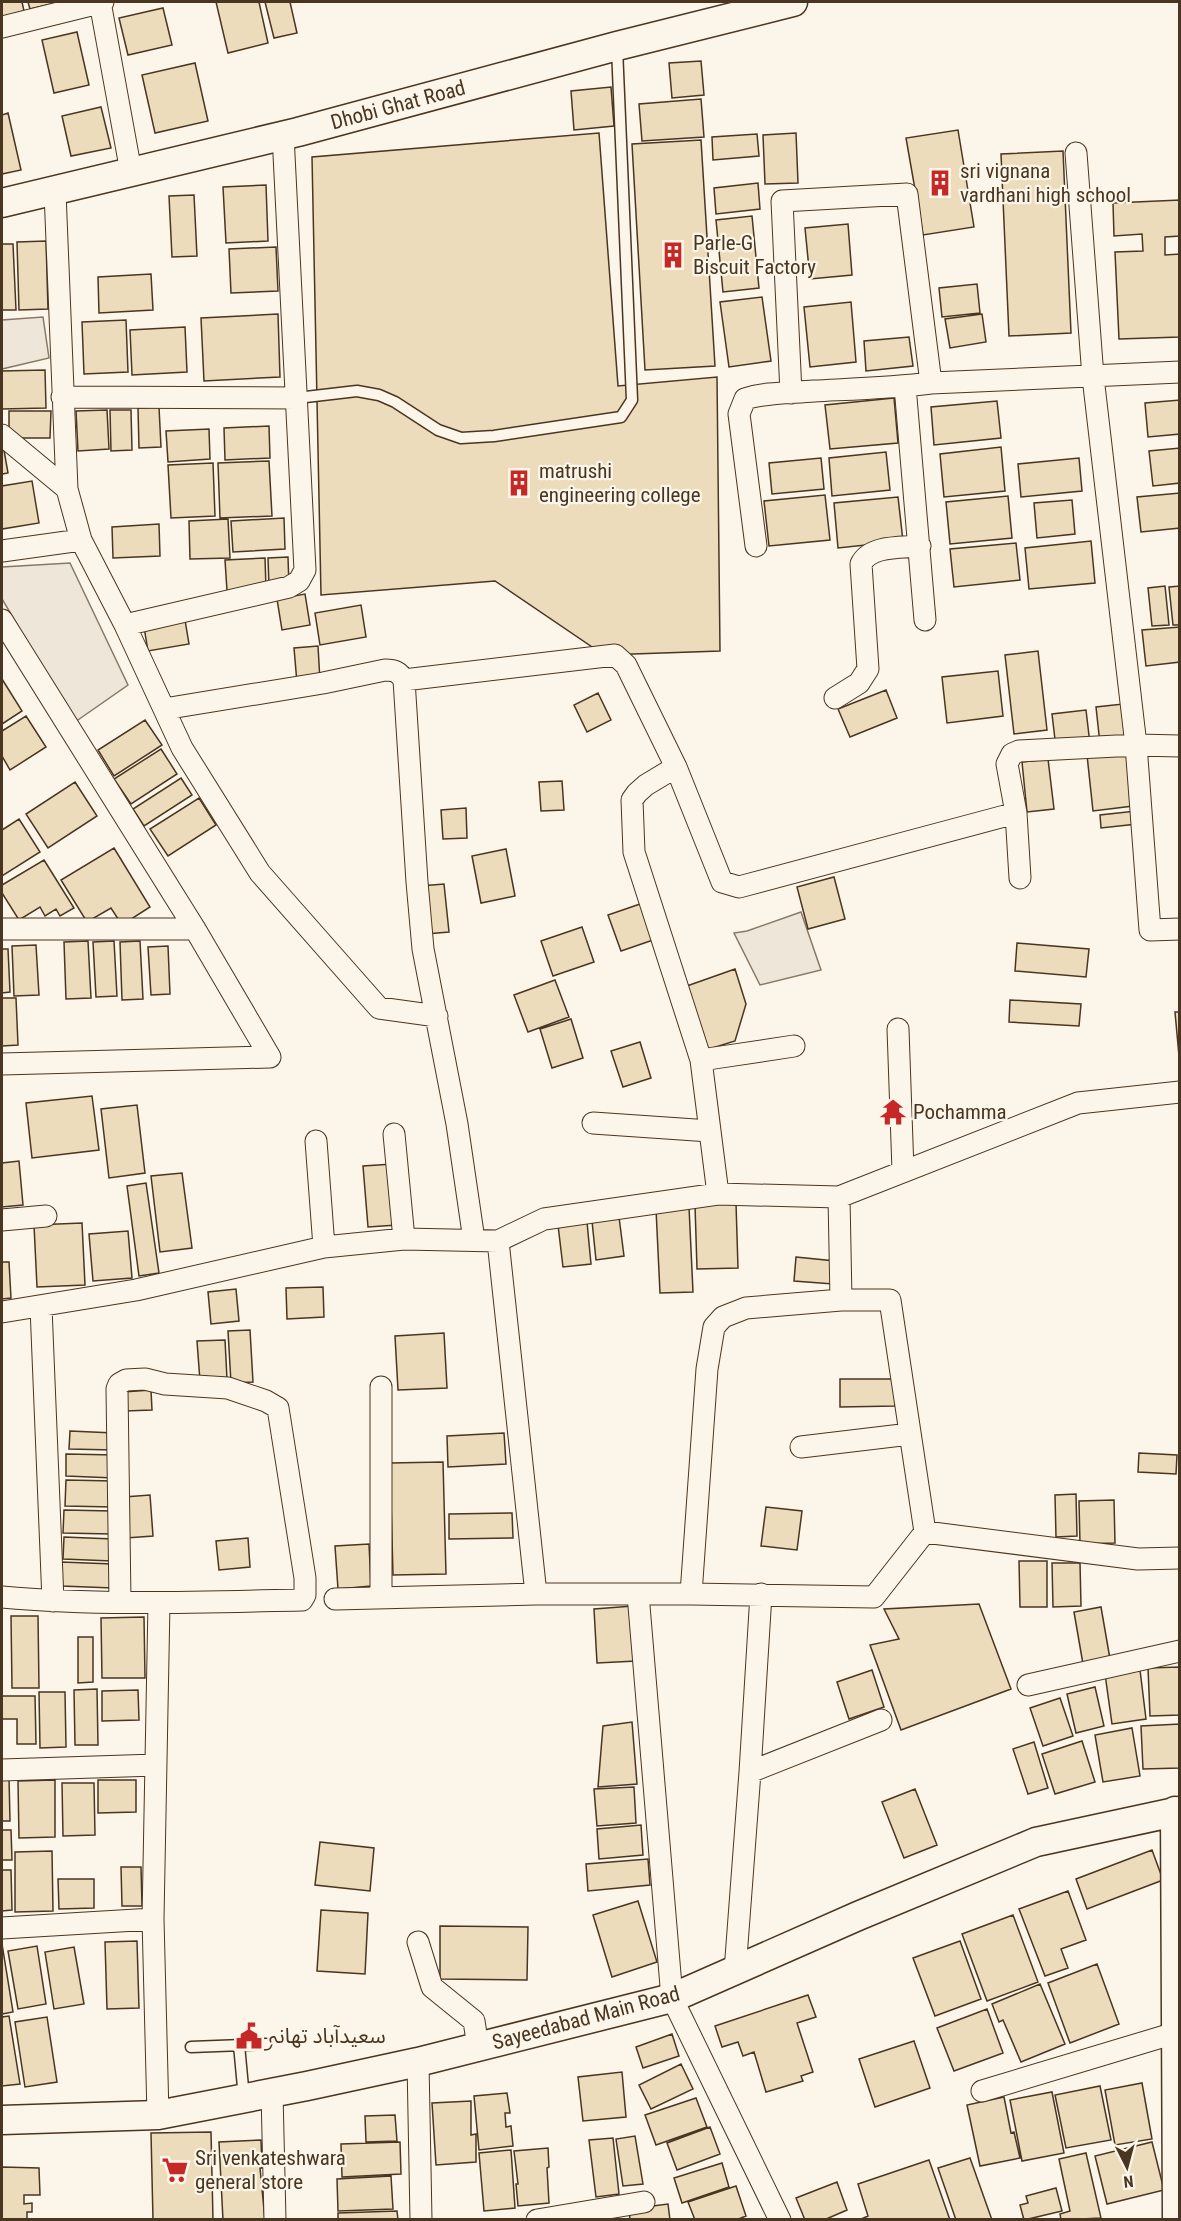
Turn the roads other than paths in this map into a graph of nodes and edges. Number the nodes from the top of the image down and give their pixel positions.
1 (101, 2) edge
2 (793, 2) edge
3 (2, 27) edge
4 (617, 46) junction
5 (283, 135) junction
6 (1076, 153) dead end
7 (131, 172) junction
8 (55, 192) junction
9 (2, 203) edge
10 (1179, 372) edge
11 (1093, 376) junction
12 (931, 382) junction
13 (905, 386) junction
14 (791, 393) junction
15 (62, 397) junction
16 (297, 398) junction
17 (2, 435) edge
18 (67, 489) junction
19 (81, 540) junction
20 (756, 546) dead end
21 (920, 546) junction
22 (2, 551) edge
23 (2, 620) edge
24 (925, 620) dead end
25 (125, 625) junction
26 (404, 681) junction
27 (835, 698) dead end
28 (164, 709) junction
29 (1137, 745) junction
30 (1179, 746) edge
31 (676, 767) junction
32 (1016, 813) junction
33 (1020, 878) dead end
34 (2, 929) edge
35 (195, 929) junction
36 (1179, 929) edge
37 (436, 1016) junction
38 (898, 1029) dead end
39 (794, 1046) dead end
40 (701, 1060) junction
41 (2, 1064) edge
42 (1179, 1092) edge
43 (593, 1123) dead end
44 (710, 1131) junction
45 (394, 1134) dead end
46 (316, 1141) dead end
47 (903, 1172) junction
48 (718, 1194) junction
49 (839, 1197) junction
50 (46, 1216) dead end
51 (2, 1220) edge
52 (404, 1239) junction
53 (474, 1240) junction
54 (498, 1240) junction
55 (324, 1247) junction
56 (841, 1300) junction
57 (41, 1307) junction
58 (2, 1312) edge
59 (381, 1387) dead end
60 (910, 1434) junction
61 (801, 1447) dead end
62 (925, 1532) junction
63 (1179, 1558) edge
64 (536, 1594) junction
65 (638, 1594) junction
66 (691, 1594) junction
67 (761, 1594) junction
68 (2, 1597) edge
69 (381, 1598) junction
70 (335, 1599) dead end
71 (120, 1601) junction
72 (53, 1602) junction
73 (159, 1603) junction
74 (1179, 1651) edge
75 (1028, 1685) dead end
76 (881, 1720) dead end
77 (156, 1765) junction
78 (2, 1770) edge
79 (750, 1772) junction
80 (1177, 1811) edge
81 (153, 1919) junction
82 (2, 1928) edge
83 (418, 1942) dead end
84 (735, 1971) junction
85 (672, 1998) junction
86 (1175, 2034) junction
87 (266, 2044) dead end
88 (239, 2045) junction
89 (191, 2047) dead end
90 (478, 2047) junction
91 (418, 2062) junction
92 (982, 2091) dead end
93 (258, 2096) junction
94 (158, 2115) junction
95 (2, 2120) edge
96 (644, 2202) dead end
97 (275, 2220) edge
98 (421, 2220) edge
99 (537, 2220) edge
100 (780, 2220) edge
101 (1177, 2220) edge

1 - 3 street
1 - 7 street
2 - 4 main road, Dhobi Ghat Road
4 - 5 main road, Dhobi Ghat Road
4 - 16 lane
5 - 7 main road, Dhobi Ghat Road
5 - 16 street
6 - 11 street
7 - 8 main road, Dhobi Ghat Road
8 - 9 main road, Dhobi Ghat Road
8 - 15 street
10 - 11 street
11 - 12 street
11 - 29 street
12 - 13 street
12 - 14 street
13 - 14 street
13 - 21 street
14 - 20 street
15 - 16 street
15 - 18 street
16 - 25 street
17 - 18 street
18 - 19 street
19 - 22 street
19 - 25 street
21 - 24 street
21 - 27 street
23 - 35 street
25 - 28 street
26 - 28 street
26 - 31 street
26 - 37 street
28 - 37 street
29 - 30 street
29 - 32 street
29 - 36 street
31 - 32 street
31 - 40 street
32 - 33 street
34 - 35 street
35 - 41 street
37 - 53 street
38 - 47 street
39 - 40 street
40 - 44 street
42 - 47 street
43 - 44 street
44 - 48 street
45 - 52 street
46 - 55 street
47 - 49 street
48 - 49 street
48 - 54 street
49 - 56 street
50 - 51 street
52 - 53 street
52 - 55 street
53 - 54 street
54 - 64 street
55 - 57 street
56 - 60 street
56 - 66 street
57 - 58 street
57 - 72 street
59 - 69 street
60 - 61 street
60 - 62 street
62 - 63 street
62 - 67 street
64 - 65 street
64 - 69 street
65 - 66 street
65 - 85 street
66 - 67 street
67 - 79 street
68 - 72 street
69 - 70 street
71 - 72 street
71 - 73 street
71 - 73 street
73 - 77 street
74 - 75 street
76 - 79 street
77 - 78 street
77 - 81 street
79 - 84 street
80 - 84 main road, Sayeedabad Main Road
80 - 86 main road
81 - 82 street
81 - 94 street
83 - 90 street
84 - 85 main road, Sayeedabad Main Road
85 - 90 main road, Sayeedabad Main Road
85 - 100 street
86 - 92 street
86 - 101 main road
87 - 88 lane
88 - 89 lane
88 - 93 lane
90 - 91 main road, Sayeedabad Main Road
91 - 93 main road, Sayeedabad Main Road
91 - 98 street
93 - 94 main road, Sayeedabad Main Road
93 - 97 street
94 - 95 main road, Sayeedabad Main Road
96 - 99 street

